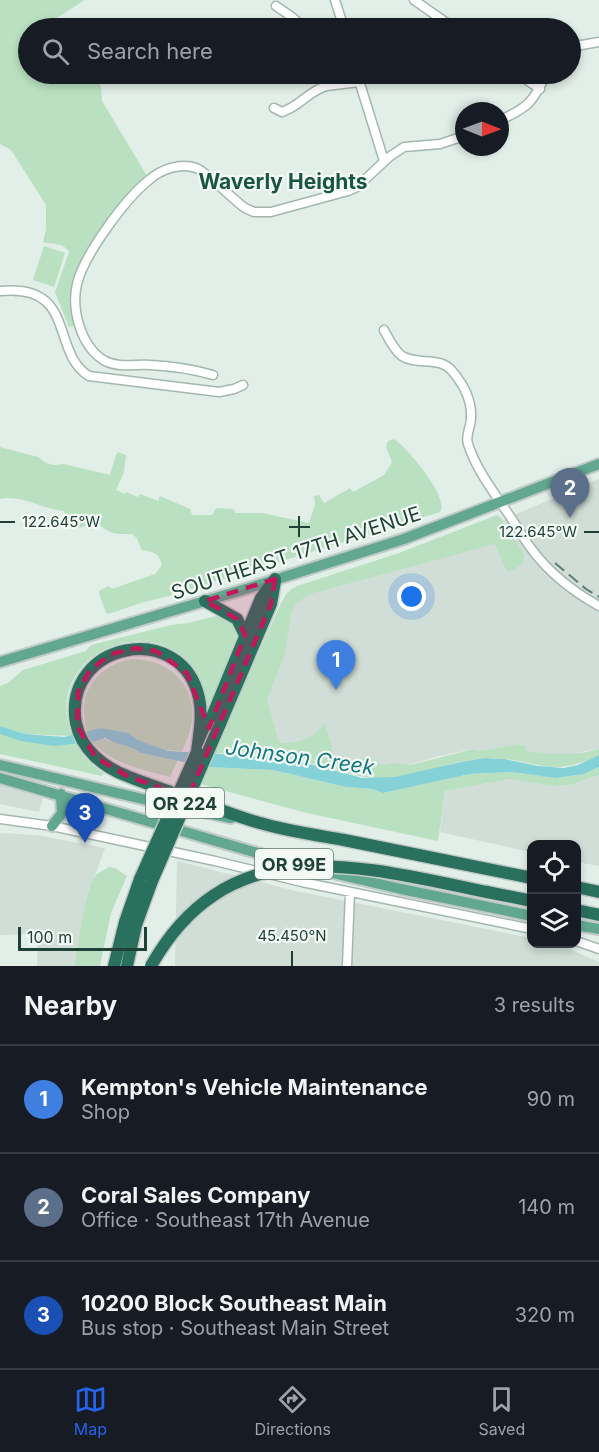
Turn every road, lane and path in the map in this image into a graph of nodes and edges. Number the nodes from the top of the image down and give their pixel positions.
1 (335, 0) edge
2 (414, 0) edge
3 (276, 6) dead end
4 (293, 18) edge
5 (341, 18) edge
6 (440, 18) edge
7 (599, 42) edge
8 (581, 45) edge
9 (334, 84) edge
10 (360, 84) edge
11 (533, 84) edge
12 (542, 84) edge
13 (326, 86) joint
14 (540, 89) junction
15 (274, 108) dead end
16 (509, 116) edge
17 (455, 139) edge
18 (384, 161) junction
19 (0, 291) edge
20 (384, 330) dead end
21 (213, 375) dead end
22 (243, 385) dead end
23 (599, 465) edge
24 (500, 504) junction
25 (275, 579) junction
26 (205, 601) junction
27 (599, 606) edge
28 (246, 635) junction
29 (0, 662) edge
30 (210, 722) junction
31 (0, 765) edge
32 (0, 778) edge
33 (61, 794) junction
34 (0, 819) edge
35 (260, 824) junction
36 (52, 826) junction
37 (84, 833) junction
38 (527, 877) edge
39 (146, 880) junction
40 (581, 888) edge
41 (350, 892) junction
42 (599, 892) edge
43 (527, 900) edge
44 (581, 911) edge
45 (527, 914) edge
46 (599, 915) edge
47 (581, 926) edge
48 (527, 928) edge
49 (599, 929) edge
50 (581, 943) edge
51 (599, 949) edge
52 (114, 966) edge
53 (127, 966) edge
54 (151, 966) edge
55 (347, 966) edge

1 - 5 street
2 - 6 street
3 - 4 street
7 - 8 street
9 - 13 street
10 - 18 street
11 - 14 street
12 - 14 street
13 - 15 street
14 - 16 street
17 - 18 street
18 - 21 street
19 - 22 street
20 - 24 street
23 - 24 main road, SOUTHEAST 17TH AVENUE
24 - 25 main road, SOUTHEAST 17TH AVENUE
24 - 27 street
25 - 26 main road, SOUTHEAST 17TH AVENUE
25 - 28 highway, OR 224
25 - 30 highway, OR 224
26 - 28 highway
26 - 29 main road, SOUTHEAST 17TH AVENUE
28 - 30 highway, OR 224
30 - 35 highway
30 - 39 highway, OR 224, bridge
30 - 39 highway, OR 224, bridge
31 - 35 main road, OR 99E
32 - 33 main road, OR 99E
33 - 36 main road
33 - 37 main road
33 - 45 main road, OR 99E
34 - 36 street
35 - 38 highway, OR 99E
36 - 37 street
37 - 41 street
39 - 52 highway, OR 224
39 - 53 highway, OR 224
40 - 42 highway
41 - 48 street
41 - 55 street
43 - 54 highway, bridge
44 - 46 highway
47 - 49 main road
50 - 51 street

